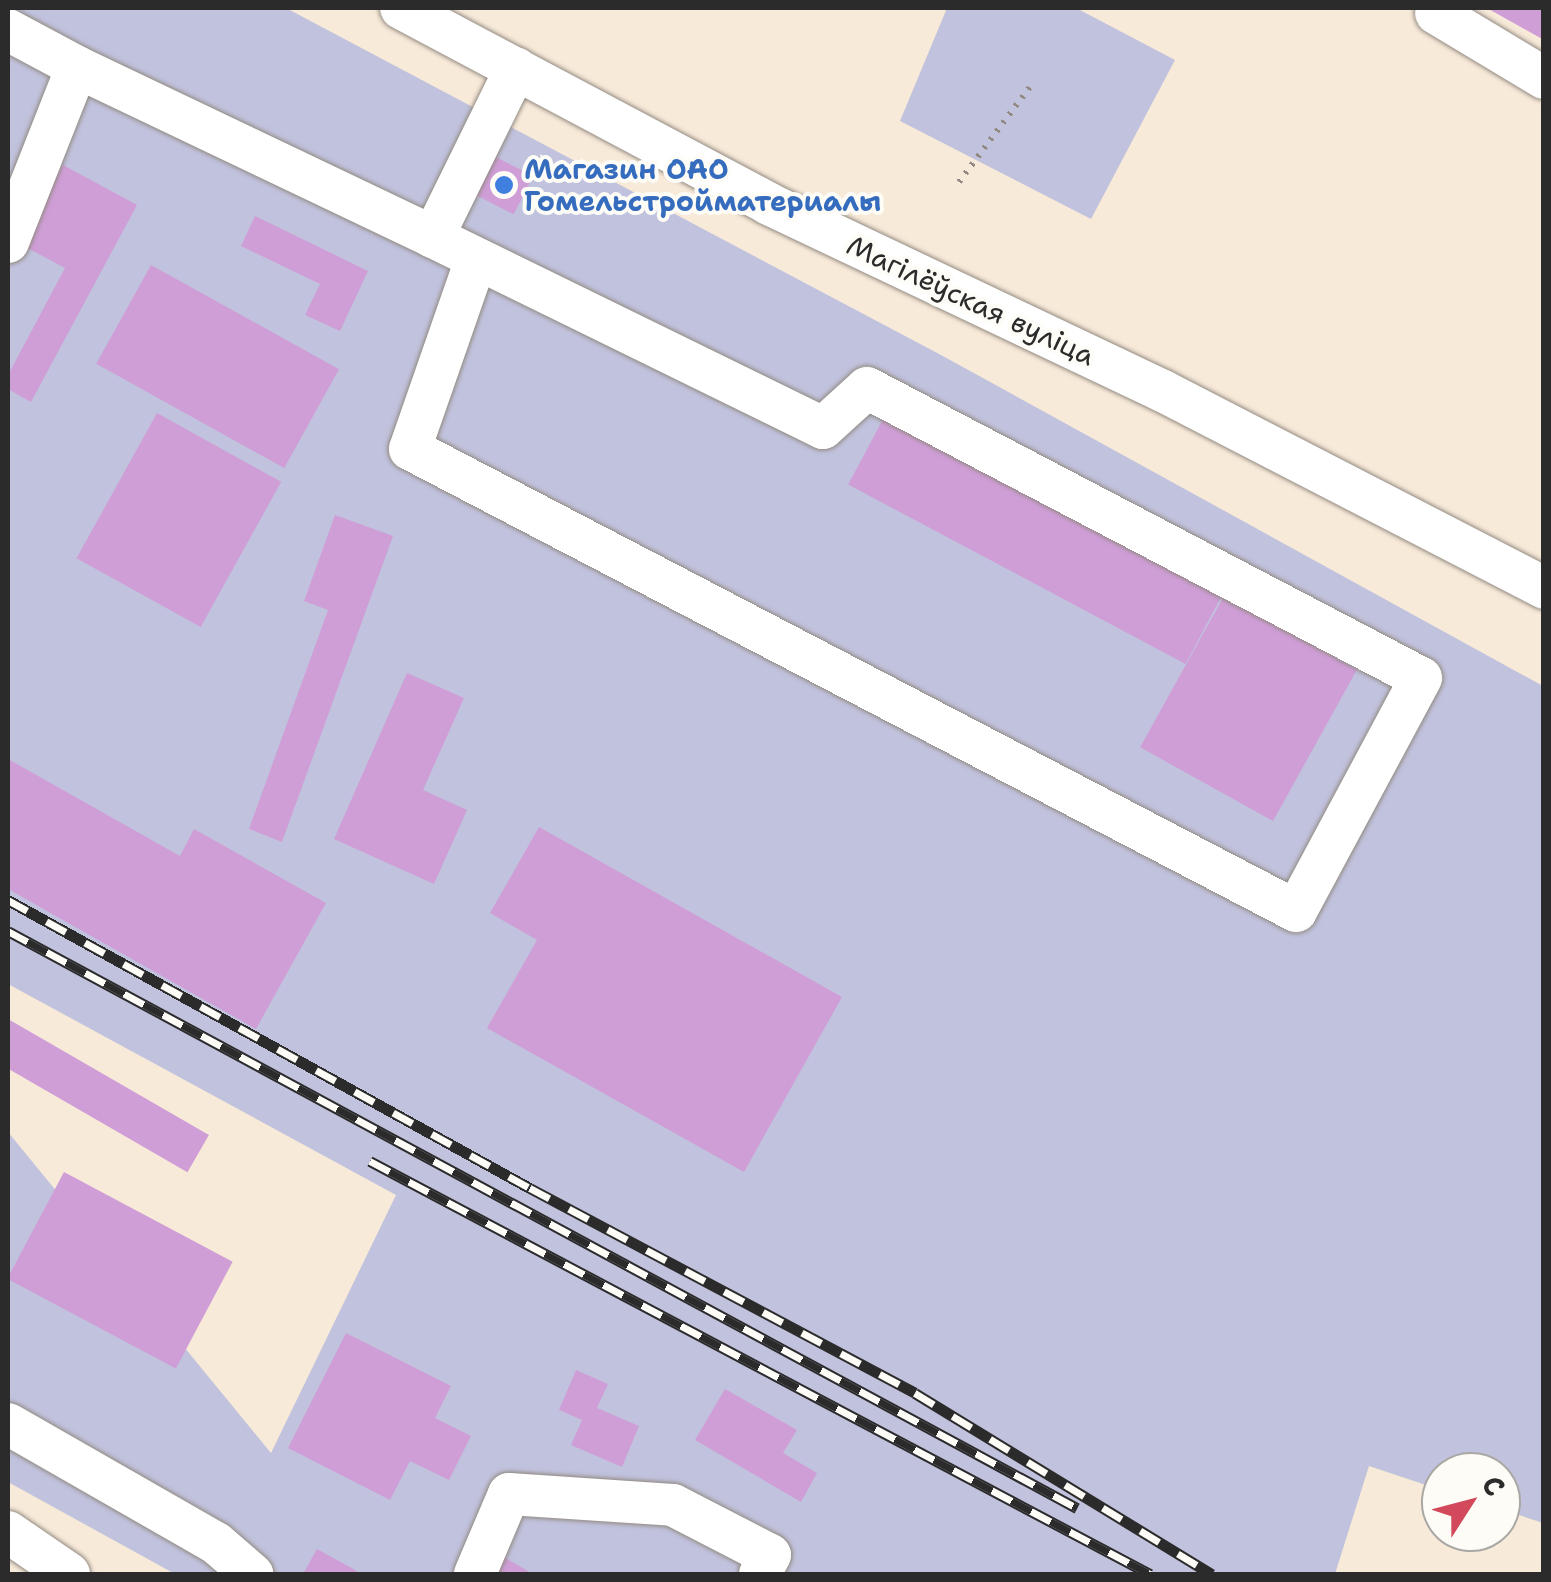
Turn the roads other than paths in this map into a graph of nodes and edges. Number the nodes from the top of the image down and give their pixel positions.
1 (401, 8) edge
2 (1436, 13) dead end
3 (8, 30) edge
4 (77, 67) junction
5 (516, 68) junction
6 (1544, 78) edge
7 (433, 237) junction
8 (8, 242) edge
9 (476, 260) junction
10 (1542, 582) edge
11 (8, 1424) edge
12 (8, 1532) edge
13 (68, 1574) edge
14 (252, 1574) edge
15 (476, 1574) edge
16 (760, 1574) edge

1 - 5 street, Магілёўская вуліца
2 - 6 street
3 - 4 street
4 - 7 street
4 - 8 street
5 - 7 street
5 - 10 street, Магілёўская вуліца
7 - 9 street
9 - 9 street
11 - 14 street
12 - 13 street
15 - 16 street

